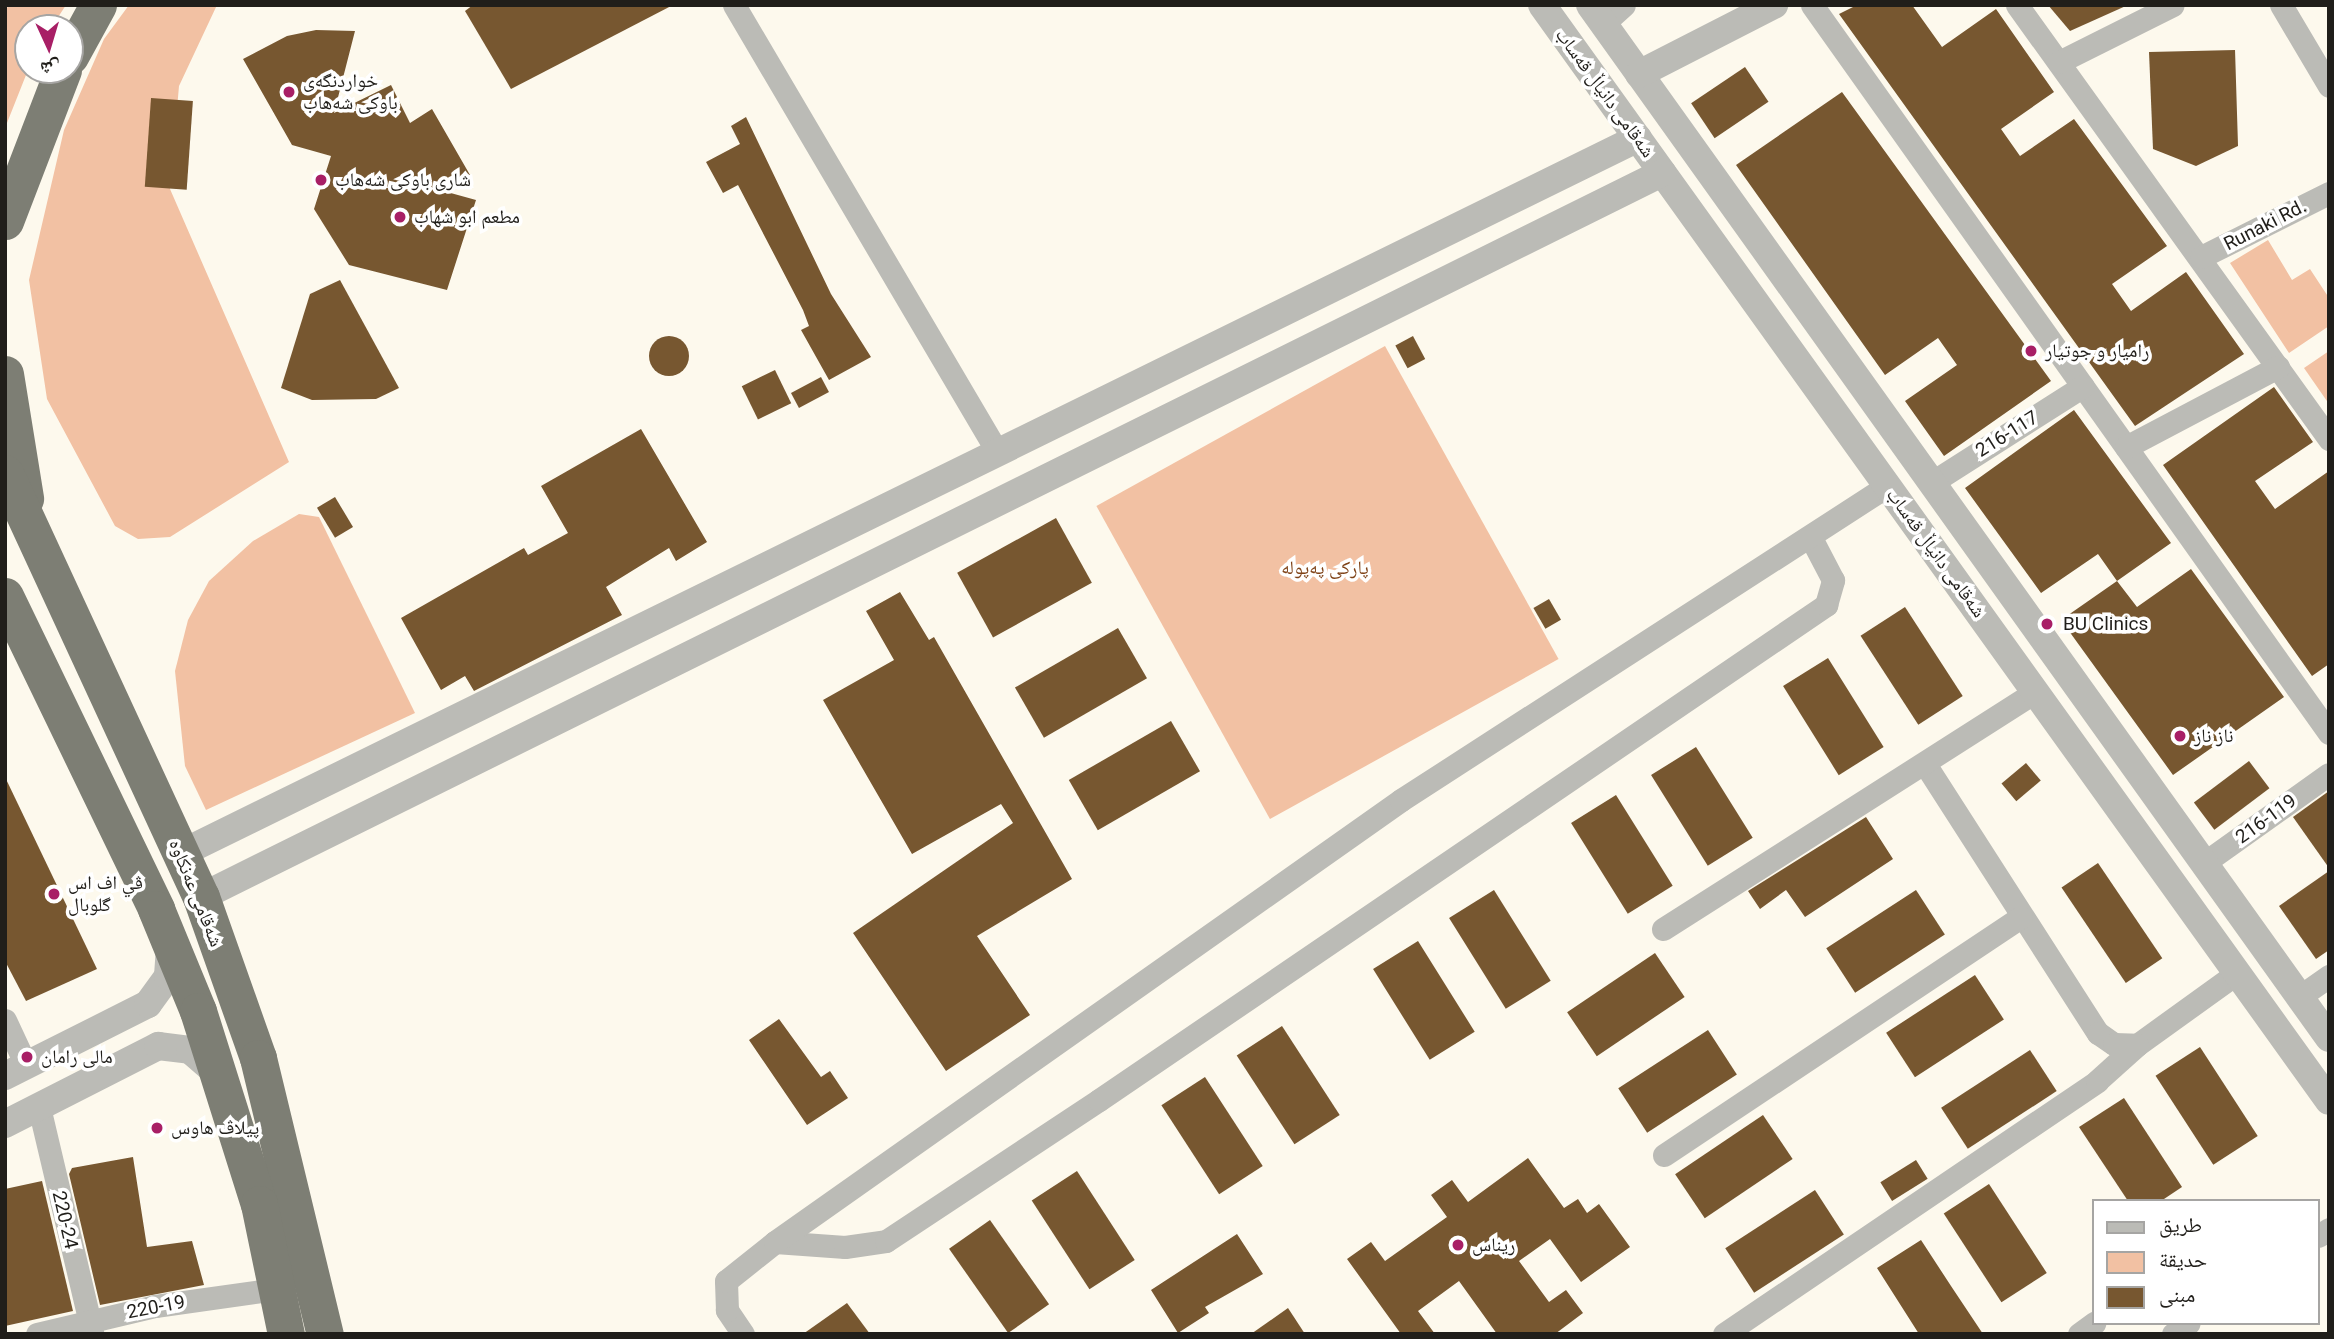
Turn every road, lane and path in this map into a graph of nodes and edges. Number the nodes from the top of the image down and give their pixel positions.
1 (98, 5) edge
2 (734, 5) edge
3 (1542, 5) edge
4 (1624, 5) edge
5 (1774, 5) edge
6 (1812, 5) edge
7 (2017, 5) edge
8 (2173, 5) edge
9 (2281, 5) edge
10 (1596, 15) edge
11 (84, 30) edge
12 (2059, 62) junction
13 (1639, 74) junction
14 (58, 84) edge
15 (2329, 86) edge
16 (1638, 138) junction
17 (1662, 173) junction
18 (2329, 193) edge
19 (5, 221) edge
20 (2201, 257) junction
21 (1818, 324) junction
22 (1786, 345) junction
23 (2278, 367) junction
24 (5, 374) edge
25 (2083, 386) junction
26 (2327, 433) edge
27 (2126, 447) junction
28 (998, 453) junction
29 (5, 473) edge
30 (1931, 483) junction
31 (1887, 486) junction
32 (30, 526) junction
33 (1811, 538) junction
34 (5, 596) edge
35 (2035, 692) junction
36 (2329, 733) edge
37 (1925, 765) junction
38 (2329, 774) edge
39 (237, 828) junction
40 (182, 853) junction
41 (2204, 863) junction
42 (257, 870) junction
43 (201, 897) junction
44 (2021, 917) junction
45 (1662, 929) dead end
46 (169, 942) junction
47 (2237, 973) junction
48 (2329, 976) edge
49 (2299, 997) junction
50 (5, 1020) edge
51 (117, 1021) junction
52 (2329, 1038) edge
53 (2137, 1045) junction
54 (134, 1057) junction
55 (16, 1070) edge
56 (221, 1079) junction
57 (2329, 1101) edge
58 (39, 1107) junction
59 (5, 1124) edge
60 (1664, 1155) dead end
61 (775, 1242) junction
62 (276, 1289) junction
63 (91, 1326) edge
64 (37, 1334) edge
65 (286, 1334) edge
66 (324, 1334) edge
67 (743, 1334) edge
68 (1724, 1334) edge

1 - 11 highway
2 - 28 street
3 - 16 street, شەقامی دانیاڵ قەساب
4 - 10 street
5 - 13 street
6 - 25 street
7 - 12 street
8 - 12 street
9 - 15 street
10 - 13 street, شەقامی دانیاڵ قەساب
12 - 20 street
13 - 21 street, شەقامی دانیاڵ قەساب
14 - 19 highway
16 - 17 street, شەقامی دانیاڵ قەساب
16 - 28 street
17 - 22 street, شەقامی دانیاڵ قەساب
17 - 42 street
18 - 20 street, Runaki Rd.
20 - 23 street
21 - 22 street
21 - 30 street, شەقامی دانیاڵ قەساب
22 - 31 street, شەقامی دانیاڵ قەساب
23 - 26 street
23 - 27 street
24 - 32 highway
25 - 27 street
25 - 30 street, 216-117
27 - 36 street
28 - 39 street
29 - 32 highway, شەقامی عەنکاوە
30 - 41 street, شەقامی دانیاڵ قەساب
31 - 33 street
31 - 35 street, شەقامی دانیاڵ قەساب
32 - 40 highway, شەقامی عەنکاوە
33 - 61 street
33 - 61 street
34 - 46 highway
35 - 37 street
35 - 47 street, شەقامی دانیاڵ قەساب
37 - 44 street
37 - 45 street
38 - 41 street, 216-119
39 - 40 street
39 - 42 street
40 - 43 highway, شەقامی عەنکاوە
41 - 49 street, شەقامی دانیاڵ قەساب
42 - 43 street
43 - 66 highway, شەقامی عەنکاوە
44 - 53 street
44 - 60 street
46 - 51 street
46 - 56 highway
47 - 53 street
47 - 57 street, شەقامی دانیاڵ قەساب
48 - 49 street
49 - 52 street, شەقامی دانیاڵ قەساب
50 - 55 street
51 - 54 street
51 - 55 street
53 - 68 street
54 - 56 street
54 - 58 street
56 - 62 highway
58 - 59 street
58 - 63 street, 220-24
61 - 67 street
62 - 63 street, 220-19
62 - 65 highway
63 - 64 street, 220-19

